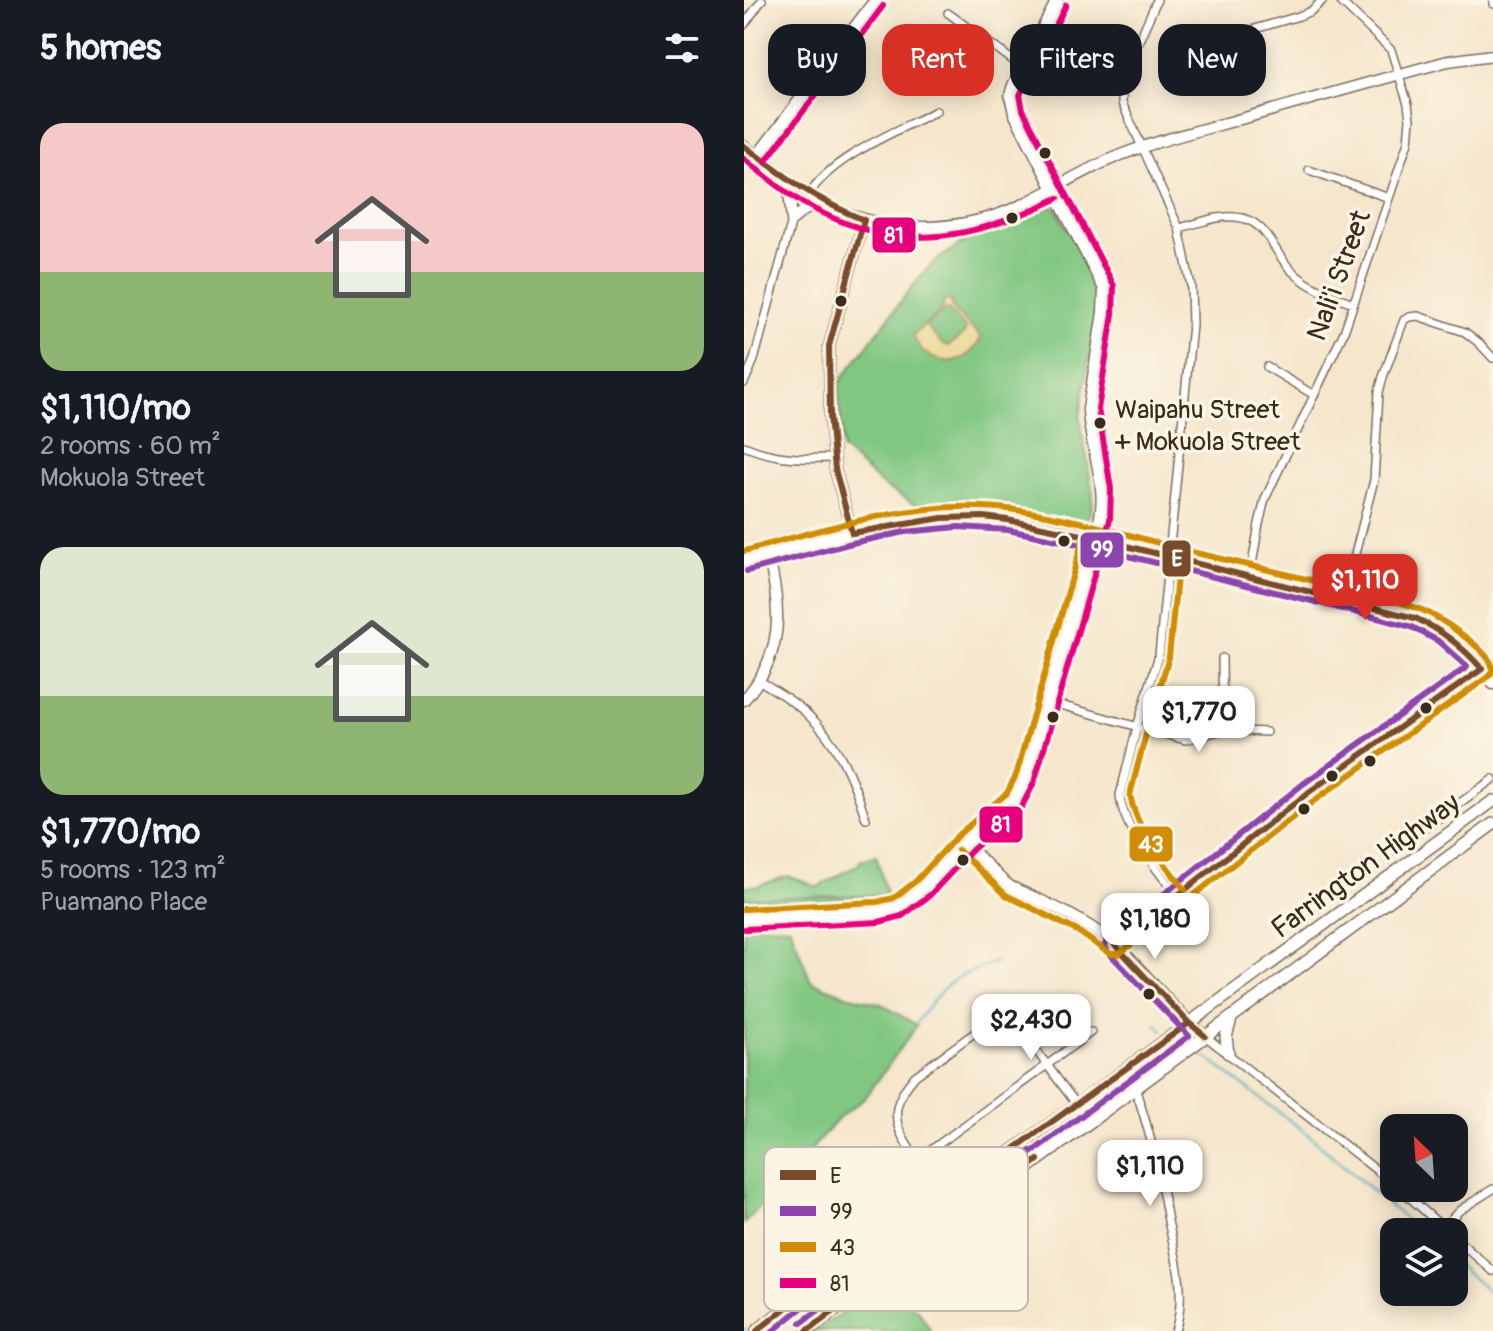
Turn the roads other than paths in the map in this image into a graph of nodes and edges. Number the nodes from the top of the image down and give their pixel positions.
1 (762, 0) edge
2 (875, 0) edge
3 (1057, 0) edge
4 (1157, 0) edge
5 (1323, 0) edge
6 (1339, 0) edge
7 (948, 13) dead end
8 (1044, 24) edge
9 (744, 25) edge
10 (1266, 26) edge
11 (1493, 55) edge
12 (1010, 58) edge
13 (1399, 74) junction
14 (1012, 96) edge
15 (936, 111) dead end
16 (744, 146) edge
17 (1141, 147) junction
18 (757, 156) junction
19 (1309, 170) dead end
20 (788, 181) junction
21 (1054, 189) junction
22 (809, 194) junction
23 (1389, 198) junction
24 (822, 202) junction
25 (792, 220) junction
26 (864, 220) junction
27 (1179, 228) junction
28 (1354, 303) junction
29 (1493, 358) edge
30 (1267, 367) dead end
31 (744, 383) edge
32 (1314, 395) junction
33 (744, 446) edge
34 (833, 458) junction
35 (852, 533) junction
36 (1094, 538) junction
37 (768, 555) junction
38 (1169, 556) junction
39 (744, 561) edge
40 (1250, 576) junction
41 (1345, 600) junction
42 (1222, 658) dead end
43 (1482, 669) junction
44 (759, 680) junction
45 (1493, 684) edge
46 (744, 700) edge
47 (1047, 704) junction
48 (1137, 727) junction
49 (1223, 730) junction
50 (1266, 732) dead end
51 (1493, 779) edge
52 (1493, 801) edge
53 (866, 819) dead end
54 (1493, 824) edge
55 (965, 843) junction
56 (1392, 852) dead end
57 (1177, 896) junction
58 (744, 919) edge
59 (1115, 945) junction
60 (1232, 1017) junction
61 (1189, 1023) junction
62 (1091, 1032) dead end
63 (1205, 1036) junction
64 (1228, 1053) junction
65 (1047, 1065) junction
66 (1135, 1088) junction
67 (1077, 1105) junction
68 (909, 1147) edge
69 (935, 1147) edge
70 (1018, 1147) edge
71 (1028, 1168) edge
72 (1380, 1173) edge
73 (1493, 1189) edge
74 (1415, 1202) edge
75 (1433, 1218) edge
76 (1454, 1218) edge
77 (1468, 1249) edge
78 (1493, 1271) edge
79 (782, 1311) edge
80 (835, 1311) edge
81 (757, 1331) edge
82 (807, 1331) edge
83 (1175, 1331) edge

1 - 9 street
2 - 18 street
3 - 8 street
4 - 17 street
5 - 10 street
6 - 13 street, Nali'i Street
7 - 12 street
11 - 13 street
13 - 17 street
13 - 23 street, Nali'i Street
14 - 21 street
15 - 22 street
16 - 18 street
17 - 21 street
17 - 27 street
18 - 20 street
19 - 23 street
20 - 22 street
20 - 25 street
21 - 26 street
21 - 36 street
22 - 24 street
23 - 28 street, Nali'i Street
24 - 25 street
24 - 26 street
25 - 31 street
26 - 34 street
27 - 28 street
27 - 38 street
28 - 32 street, Nali'i Street
29 - 41 street
30 - 32 street
32 - 40 street, Nali'i Street
33 - 34 street
34 - 35 street
35 - 36 street
35 - 37 street
36 - 38 street
36 - 47 street
37 - 39 street
37 - 44 street
38 - 40 street
38 - 48 street
40 - 41 street
41 - 43 street
42 - 49 street
43 - 45 street
43 - 57 street
44 - 46 street
44 - 53 street
47 - 48 street
47 - 55 street
48 - 49 street
48 - 57 street
49 - 50 street
51 - 56 street
52 - 61 main road, Farrington Highway
54 - 60 main road, Farrington Highway
55 - 58 street
55 - 59 street
57 - 59 street
59 - 61 street
60 - 63 main road, Farrington Highway
60 - 64 main road
61 - 63 street
61 - 67 main road, Farrington Highway
62 - 65 street
63 - 64 street
63 - 66 main road, Farrington Highway
64 - 72 street
65 - 67 street
65 - 68 street
65 - 69 street
66 - 71 main road, Farrington Highway
66 - 83 street
67 - 70 main road, Farrington Highway
73 - 76 street
74 - 75 street
77 - 78 street
79 - 81 main road, Farrington Highway
80 - 82 main road, Farrington Highway

